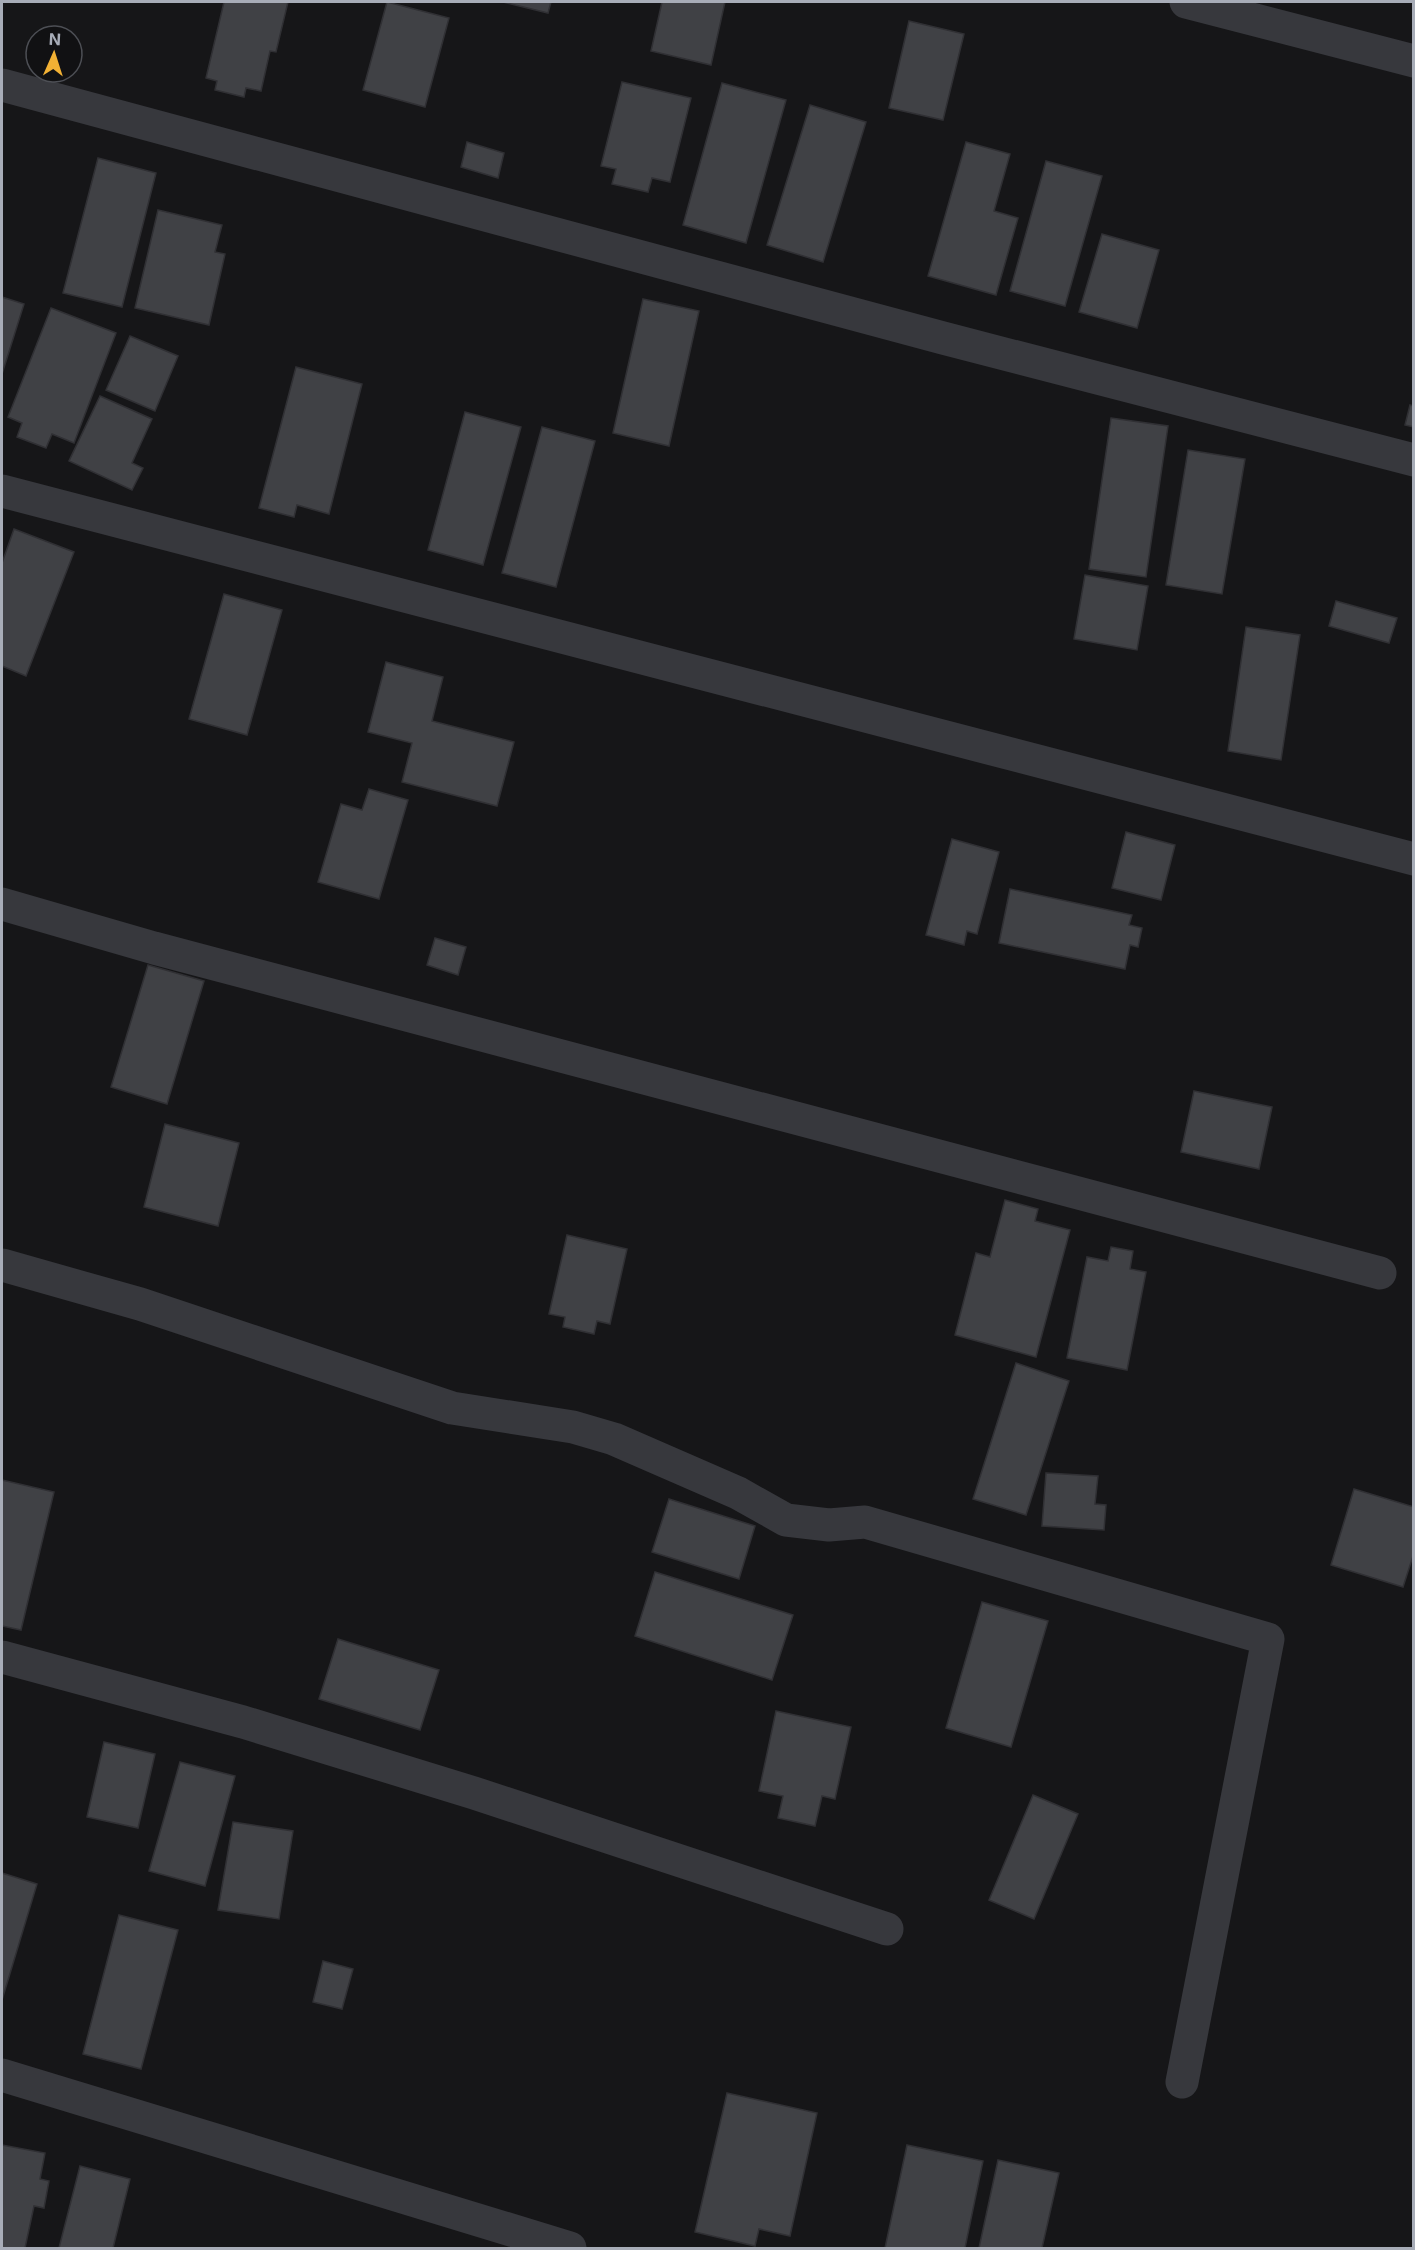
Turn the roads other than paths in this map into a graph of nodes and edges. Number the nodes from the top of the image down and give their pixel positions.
1 (1186, 2) edge
2 (1413, 61) edge
3 (2, 85) edge
4 (1413, 460) edge
5 (2, 491) edge
6 (1413, 859) edge
7 (2, 904) edge
8 (2, 1266) edge
9 (1380, 1273) dead end
10 (2, 1657) edge
11 (887, 1929) dead end
12 (2, 2075) edge
13 (1182, 2082) dead end
14 (570, 2248) edge

1 - 2 street
3 - 4 street
5 - 6 street
7 - 9 street
8 - 13 street
10 - 11 street
12 - 14 street

